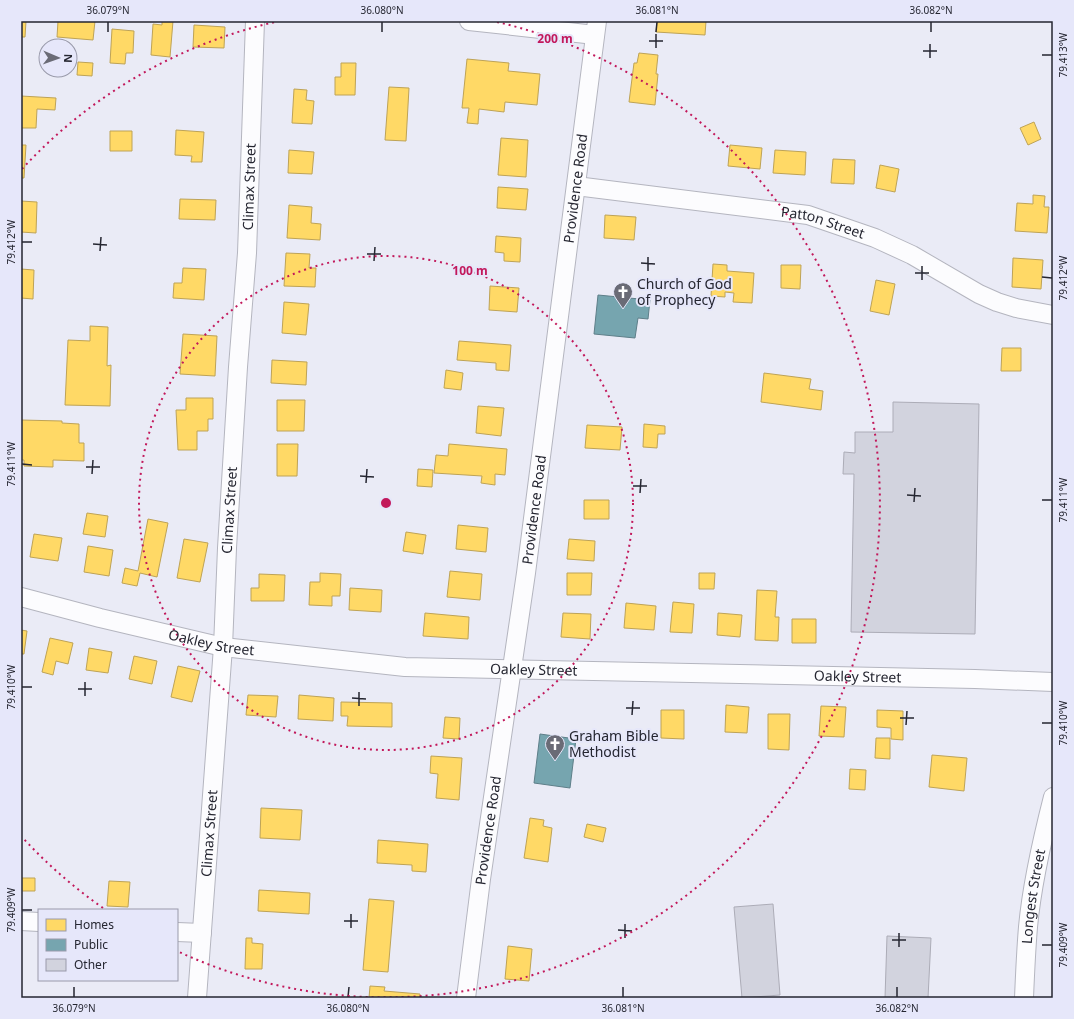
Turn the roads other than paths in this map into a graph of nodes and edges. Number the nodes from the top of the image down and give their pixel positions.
1 (255, 21) edge
2 (469, 21) edge
3 (596, 28) edge
4 (576, 186) junction
5 (1053, 315) edge
6 (21, 597) edge
7 (224, 647) junction
8 (511, 670) junction
9 (1053, 682) edge
10 (1053, 797) edge
11 (21, 921) edge
12 (38, 922) edge
13 (178, 932) edge
14 (202, 933) junction
15 (198, 998) edge
16 (466, 998) edge
17 (1024, 998) edge

1 - 7 street, Climax Street
2 - 3 street
3 - 4 street, Providence Road
4 - 5 street, Patton Street
4 - 8 street, Providence Road
6 - 7 street, Oakley Street
7 - 8 street, Oakley Street
7 - 14 street, Climax Street
8 - 9 street, Oakley Street
8 - 16 street, Providence Road
10 - 17 street, Longest Street
11 - 12 street
13 - 14 street
14 - 15 street, Climax Street

